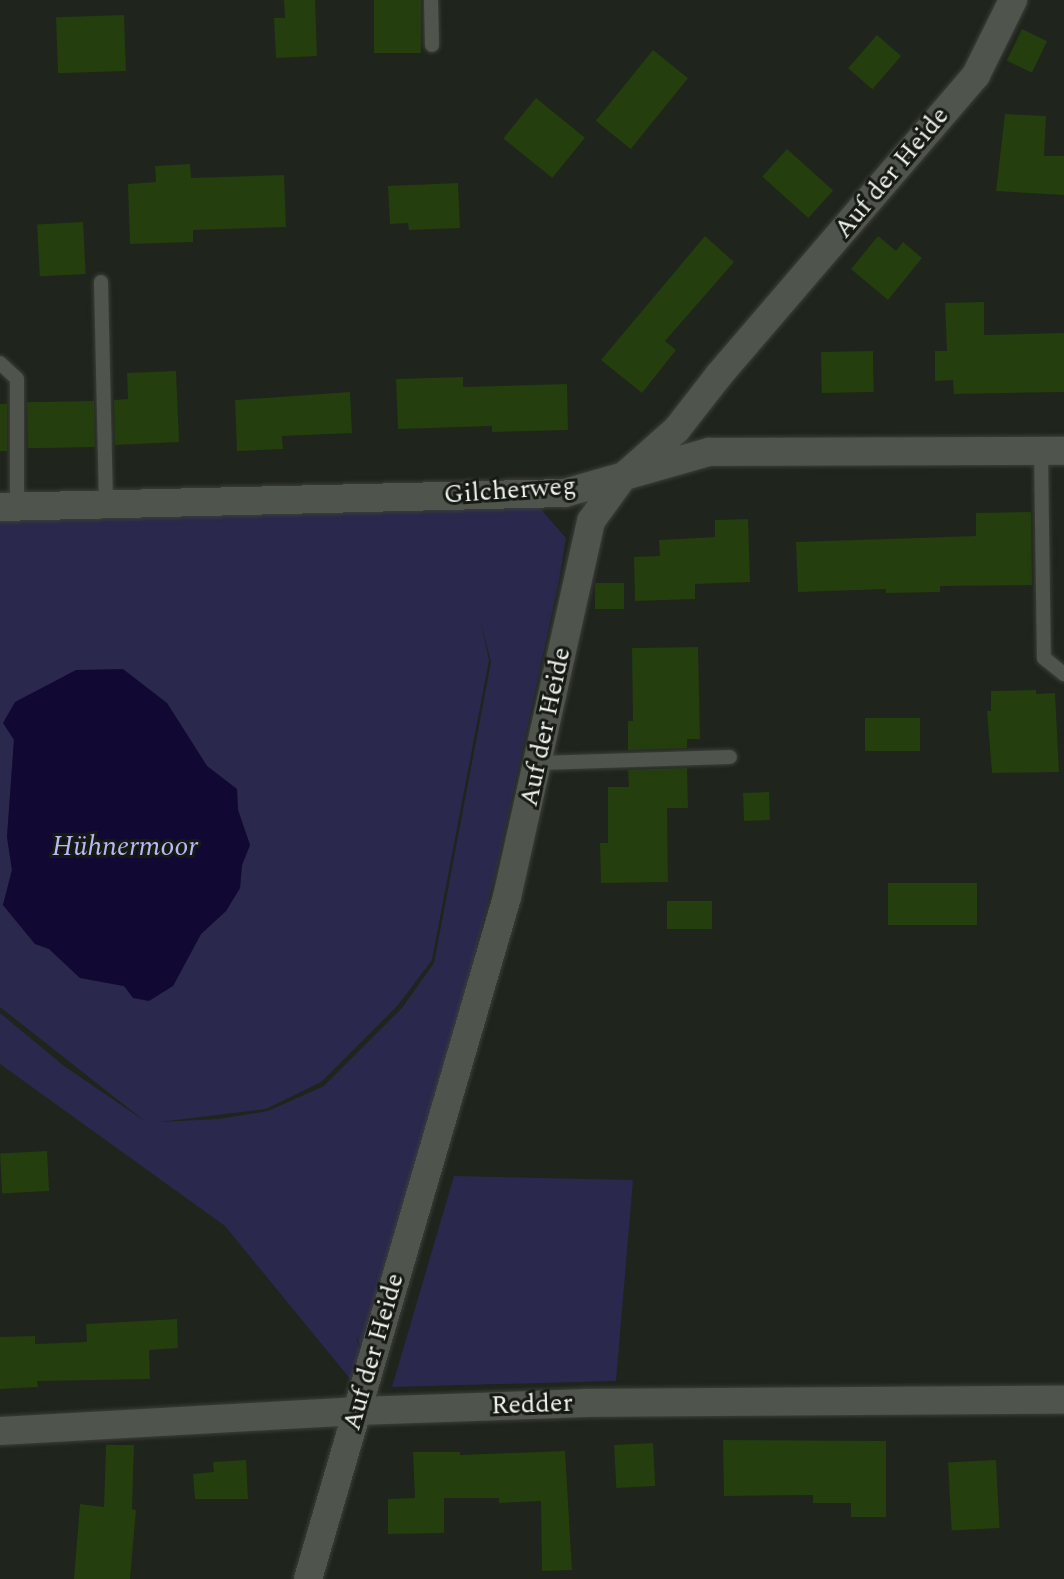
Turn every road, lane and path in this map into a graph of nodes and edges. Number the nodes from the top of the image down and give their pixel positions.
1 (431, 0) edge
2 (1013, 0) edge
3 (432, 45) dead end
4 (101, 282) dead end
5 (0, 363) edge
6 (1052, 451) edge
7 (623, 477) junction
8 (106, 504) junction
9 (9, 506) edge
10 (1064, 674) edge
11 (730, 757) dead end
12 (539, 763) junction
13 (1064, 1400) edge
14 (358, 1411) junction
15 (0, 1431) edge
16 (308, 1579) edge

1 - 3 lane
2 - 7 street, Auf der Heide
4 - 8 lane
5 - 9 lane
6 - 7 street, Gilcherweg
6 - 10 lane
7 - 8 street, Gilcherweg
7 - 12 street, Auf der Heide
8 - 9 street, Gilcherweg
11 - 12 lane
12 - 14 street, Auf der Heide
13 - 14 street, Redder
14 - 15 street, Redder
14 - 16 street, Auf der Heide

